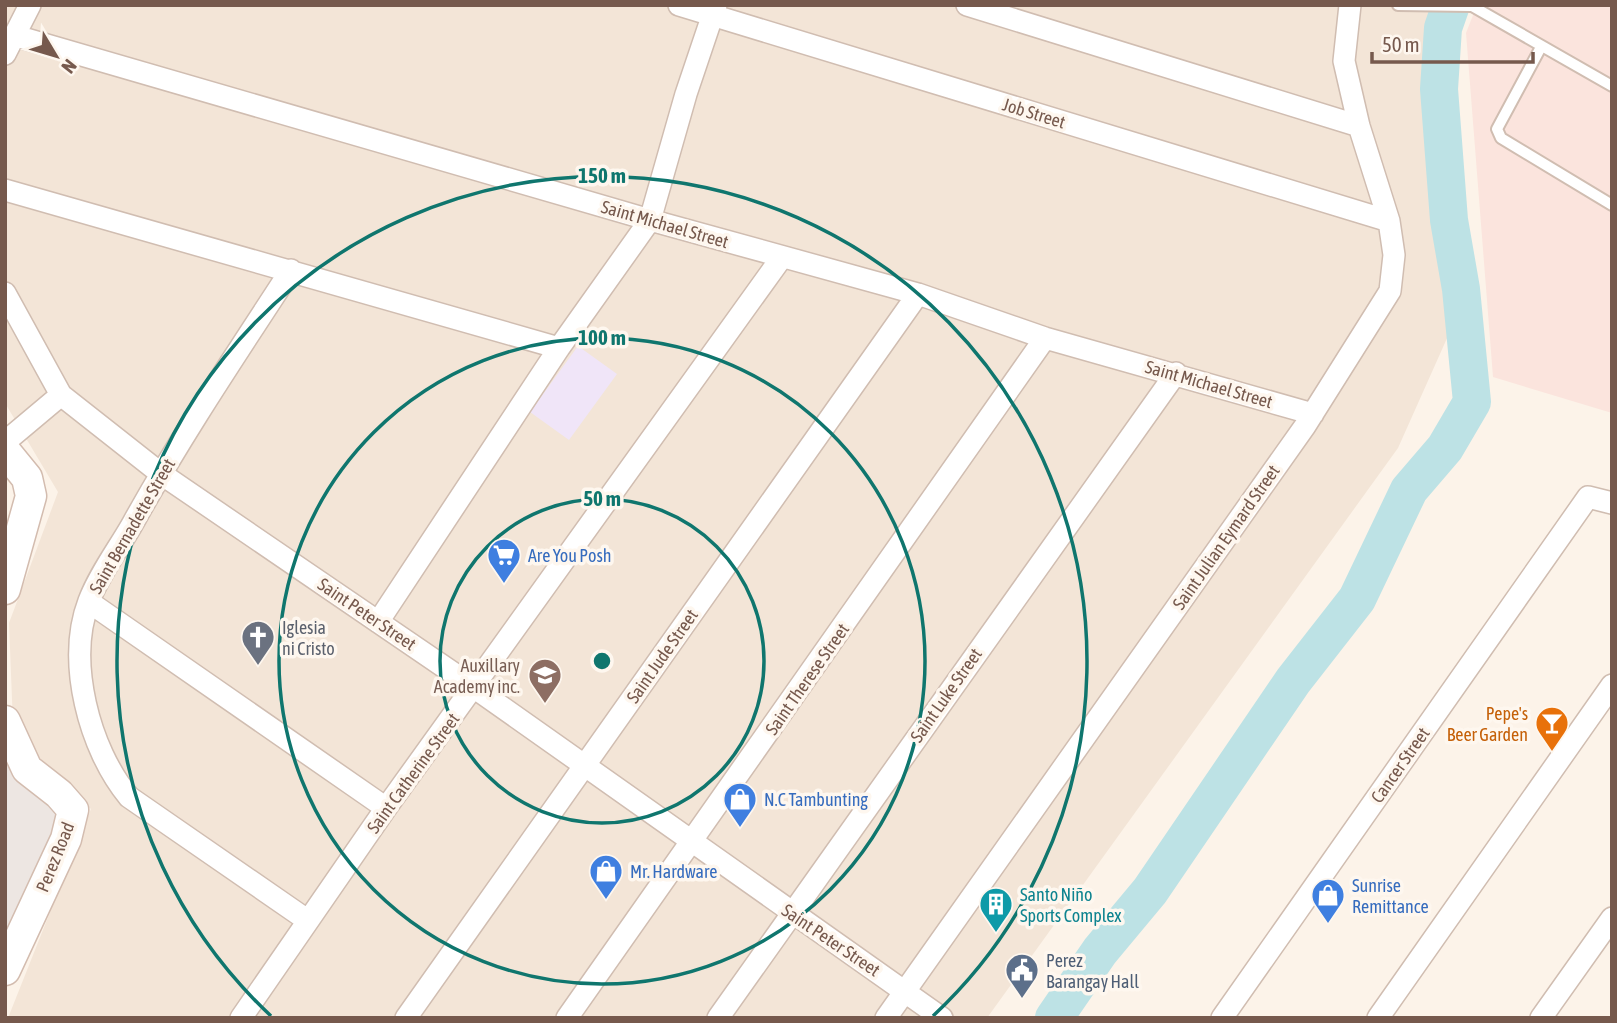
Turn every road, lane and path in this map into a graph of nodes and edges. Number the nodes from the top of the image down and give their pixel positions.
1 (30, 5) edge
2 (679, 5) edge
3 (967, 5) edge
4 (1350, 5) edge
5 (1398, 5) edge
6 (1472, 6) edge
7 (1439, 7) edge
8 (715, 10) edge
9 (10, 45) edge
10 (1541, 47) junction
11 (1611, 86) edge
12 (1359, 126) junction
13 (5, 190) edge
14 (1612, 205) edge
15 (650, 220) junction
16 (1389, 220) junction
17 (782, 257) junction
18 (291, 270) junction
19 (5, 293) edge
20 (918, 293) junction
21 (1045, 338) junction
22 (559, 348) junction
23 (1176, 373) junction
24 (61, 395) junction
25 (1313, 414) junction
26 (5, 442) edge
27 (5, 451) edge
28 (160, 473) junction
29 (1612, 503) edge
30 (5, 589) edge
31 (89, 602) junction
32 (378, 622) junction
33 (1612, 685) edge
34 (475, 688) junction
35 (5, 721) edge
36 (584, 767) junction
37 (386, 808) junction
38 (694, 841) junction
39 (791, 914) junction
40 (1612, 918) edge
41 (307, 920) junction
42 (5, 970) edge
43 (905, 991) junction
44 (241, 1018) edge
45 (406, 1018) edge
46 (567, 1018) edge
47 (718, 1018) edge
48 (886, 1018) edge
49 (942, 1018) edge
50 (1222, 1018) edge
51 (1378, 1018) edge
52 (1541, 1018) edge

1 - 9 street
2 - 8 street, Job Street
3 - 12 street
4 - 12 street, Saint Julian Eymard Street
5 - 7 lane
6 - 7 lane
6 - 10 lane
8 - 15 street
8 - 16 street, Job Street
9 - 15 street, Saint Michael Street
10 - 11 lane
10 - 14 lane
12 - 16 street, Saint Julian Eymard Street
13 - 18 street
15 - 17 street, Saint Michael Street
15 - 22 street
16 - 25 street, Saint Julian Eymard Street
17 - 20 street, Saint Michael Street
17 - 34 street, Saint Catherine Street
18 - 22 street
18 - 28 street, Saint Bernadette Street
19 - 24 street, Saint Peter Street
20 - 21 street, Saint Michael Street
20 - 36 street, Saint Jude Street
21 - 23 street, Saint Michael Street
21 - 38 street, Saint Therese Street
22 - 32 street
23 - 25 street, Saint Michael Street
23 - 39 street, Saint Luke Street
24 - 26 street
24 - 28 street, Saint Peter Street
25 - 43 street, Saint Julian Eymard Street
27 - 30 street
28 - 31 street, Saint Bernadette Street
28 - 32 street, Saint Peter Street
29 - 50 street, Cancer Street
31 - 37 street
31 - 41 street, Saint Bernadette Street
32 - 34 street, Saint Peter Street
33 - 51 street
34 - 36 street, Saint Peter Street
34 - 37 street, Saint Catherine Street
35 - 42 street, Perez Road
36 - 38 street, Saint Peter Street
36 - 45 street, Saint Jude Street
37 - 41 street, Saint Catherine Street
38 - 39 street, Saint Peter Street
38 - 46 street, Saint Therese Street
39 - 43 street, Saint Peter Street
39 - 47 street, Saint Luke Street
40 - 52 street
41 - 44 street, Saint Catherine Street
43 - 48 street, Saint Julian Eymard Street
43 - 49 street, Saint Peter Street

